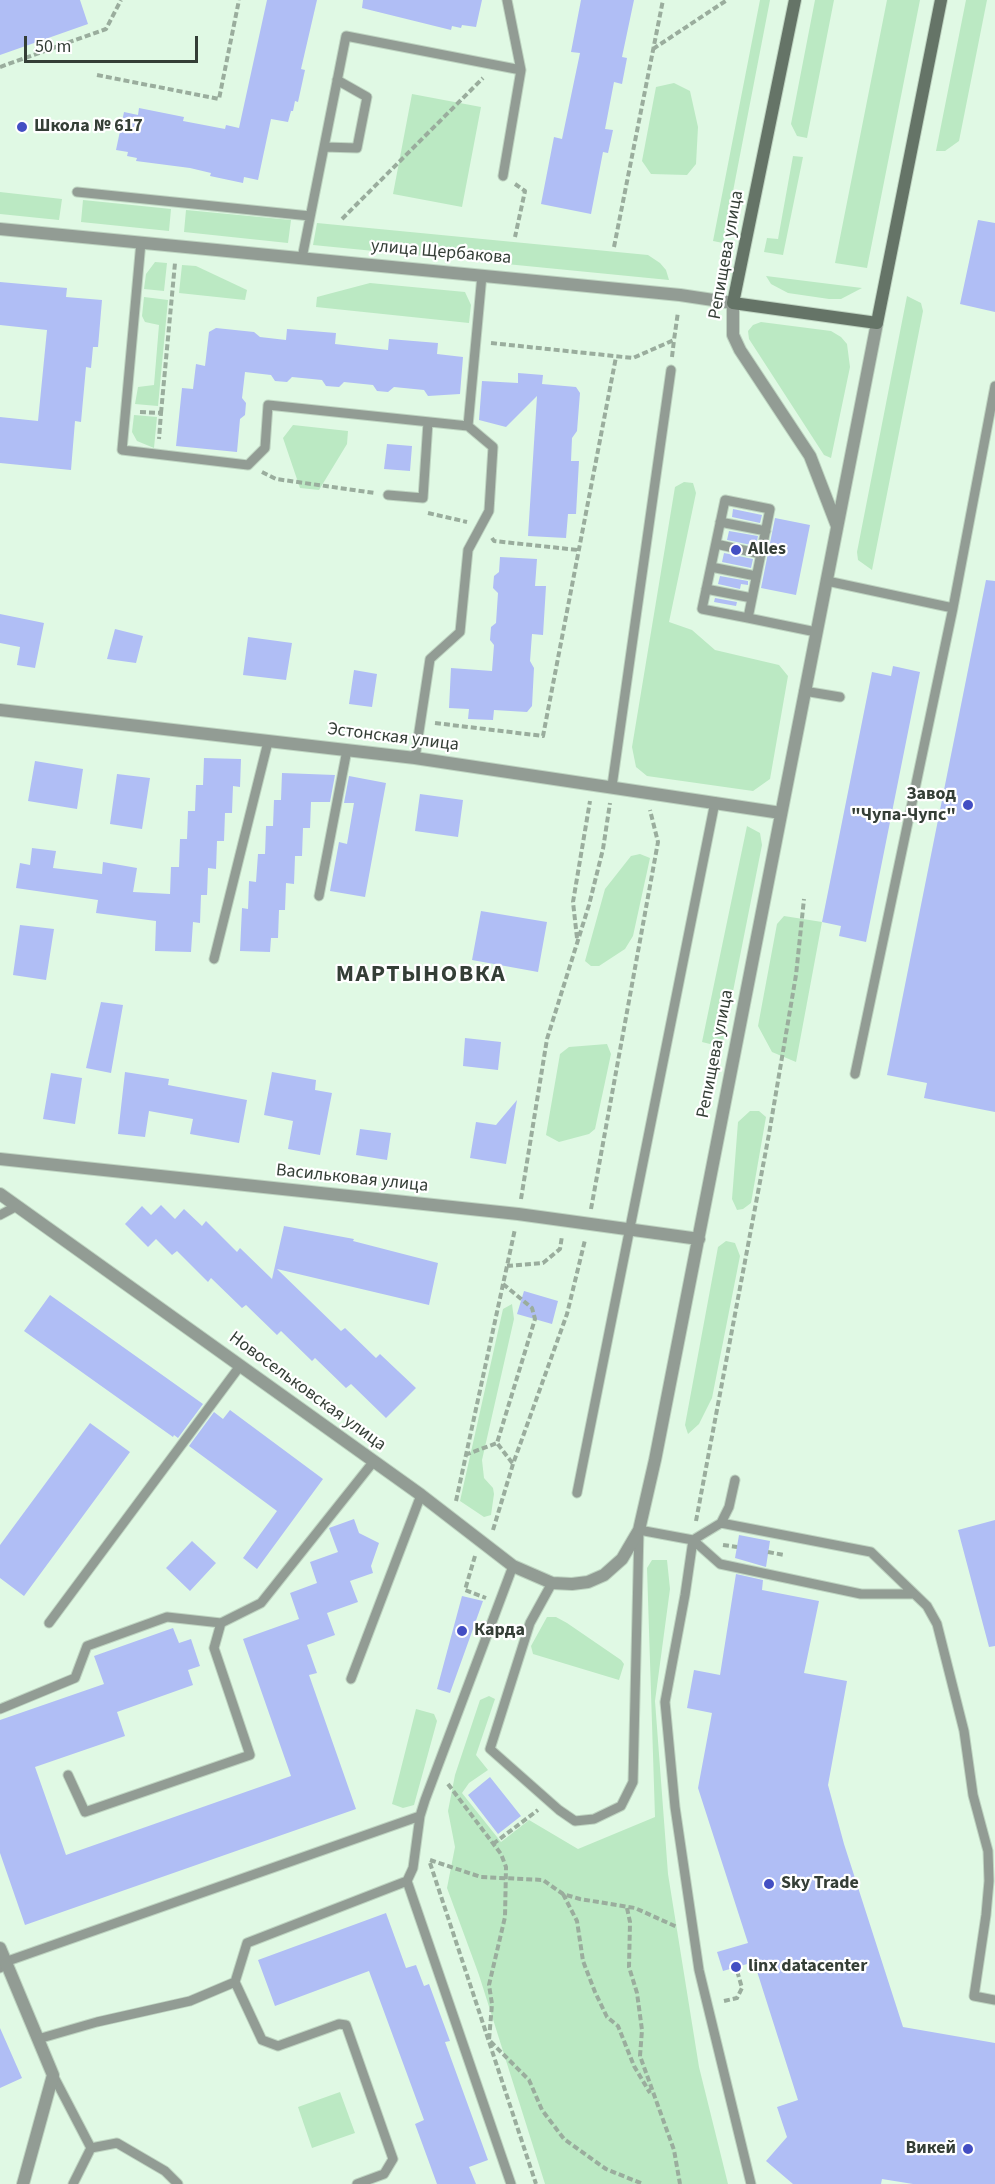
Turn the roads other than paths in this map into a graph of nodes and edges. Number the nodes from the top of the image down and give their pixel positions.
1 (507, 0) edge
2 (795, 0) edge
3 (941, 0) edge
4 (521, 70) junction
5 (337, 80) junction
6 (324, 147) junction
7 (503, 176) road end
8 (77, 192) dead end
9 (310, 216) junction
10 (0, 229) edge
11 (141, 242) junction
12 (302, 258) junction
13 (482, 275) junction
14 (734, 303) junction
15 (877, 323) junction
16 (671, 370) dead end
17 (995, 386) edge
18 (428, 422) junction
19 (468, 426) junction
20 (388, 495) road end
21 (720, 522) junction
22 (837, 528) junction
23 (766, 531) junction
24 (716, 544) junction
25 (761, 554) junction
26 (711, 567) junction
27 (756, 576) junction
28 (827, 581) junction
29 (706, 589) junction
30 (752, 598) junction
31 (953, 608) junction
32 (748, 618) junction
33 (816, 632) junction
34 (804, 691) junction
35 (840, 697) dead end
36 (0, 710) edge
37 (268, 742) junction
38 (347, 750) junction
39 (415, 758) junction
40 (612, 786) junction
41 (714, 802) junction
42 (781, 813) junction
43 (318, 896) dead end
44 (214, 959) dead end
45 (855, 1074) dead end
46 (0, 1159) edge
47 (0, 1194) edge
48 (17, 1206) junction
49 (0, 1215) edge
50 (628, 1228) junction
51 (699, 1239) junction
52 (240, 1366) junction
53 (374, 1461) junction
54 (735, 1480) dead end
55 (577, 1493) dead end
56 (420, 1495) junction
57 (721, 1524) junction
58 (639, 1530) junction
59 (693, 1540) junction
60 (513, 1566) junction
61 (604, 1575) joint
62 (552, 1583) junction
63 (912, 1594) junction
64 (49, 1623) dead end
65 (221, 1623) junction
66 (351, 1679) dead end
67 (0, 1709) edge
68 (68, 1775) dead end
69 (420, 1816) junction
70 (407, 1881) junction
71 (0, 1948) edge
72 (3, 1965) edge
73 (235, 1982) junction
74 (995, 2000) edge
75 (38, 2039) junction
76 (53, 2076) junction
77 (91, 2148) junction
78 (23, 2184) edge
79 (73, 2184) edge
80 (178, 2184) edge
81 (357, 2184) edge
82 (511, 2184) edge
83 (751, 2184) edge

1 - 4 lane
2 - 14 street, Репищева улица
3 - 15 street, Репищева улица
4 - 5 lane
4 - 7 lane
5 - 6 lane
5 - 6 lane
6 - 9 lane
8 - 9 lane
9 - 12 lane
10 - 11 street, улица Щербакова
11 - 12 street, улица Щербакова
11 - 18 lane
12 - 13 street, улица Щербакова
13 - 14 street, улица Щербакова
13 - 19 lane
14 - 15 street, улица Щербакова
14 - 22 street, Репищева улица
15 - 22 street, Репищева улица
16 - 40 lane
17 - 31 lane
18 - 19 lane
18 - 20 lane
19 - 39 lane
21 - 23 lane
21 - 23 lane
21 - 24 lane
22 - 28 street, Репищева улица
23 - 25 lane
24 - 25 lane
24 - 26 lane
25 - 27 lane
26 - 27 lane
26 - 29 lane
27 - 30 lane
28 - 31 lane
28 - 33 street, Репищева улица
29 - 30 lane
29 - 32 lane
30 - 32 lane
31 - 45 lane
32 - 33 lane
33 - 34 street, Репищева улица
34 - 35 lane
34 - 42 street, Репищева улица
36 - 37 street, Эстонская улица
37 - 38 street, Эстонская улица
37 - 44 lane
38 - 39 street, Эстонская улица
38 - 43 lane
39 - 40 street, Эстонская улица
40 - 41 street, Эстонская улица
41 - 42 street, Эстонская улица
41 - 50 lane
42 - 51 street, Репищева улица
46 - 50 street, Васильковая улица
47 - 48 street, Новосельковская улица
48 - 49 lane
48 - 52 street, Новосельковская улица
50 - 51 street, Васильковая улица
50 - 55 lane
51 - 58 street, Репищева улица
52 - 53 street, Новосельковская улица
52 - 64 lane
53 - 56 street, Новосельковская улица
53 - 65 lane
54 - 57 lane
56 - 60 street, Новосельковская улица
56 - 66 lane
57 - 59 lane
57 - 63 lane
58 - 59 lane
58 - 61 street, Репищева улица
58 - 62 lane
59 - 63 lane
59 - 83 lane
60 - 62 street, Новосельковская улица
60 - 69 lane
61 - 62 street, Новосельковская улица
63 - 74 lane
65 - 67 lane
65 - 68 lane
69 - 70 lane
69 - 72 lane
70 - 73 lane
70 - 82 lane
71 - 72 street
72 - 75 street
73 - 75 lane
73 - 81 lane
75 - 76 street
76 - 77 lane
76 - 78 street
77 - 79 lane
77 - 80 lane

